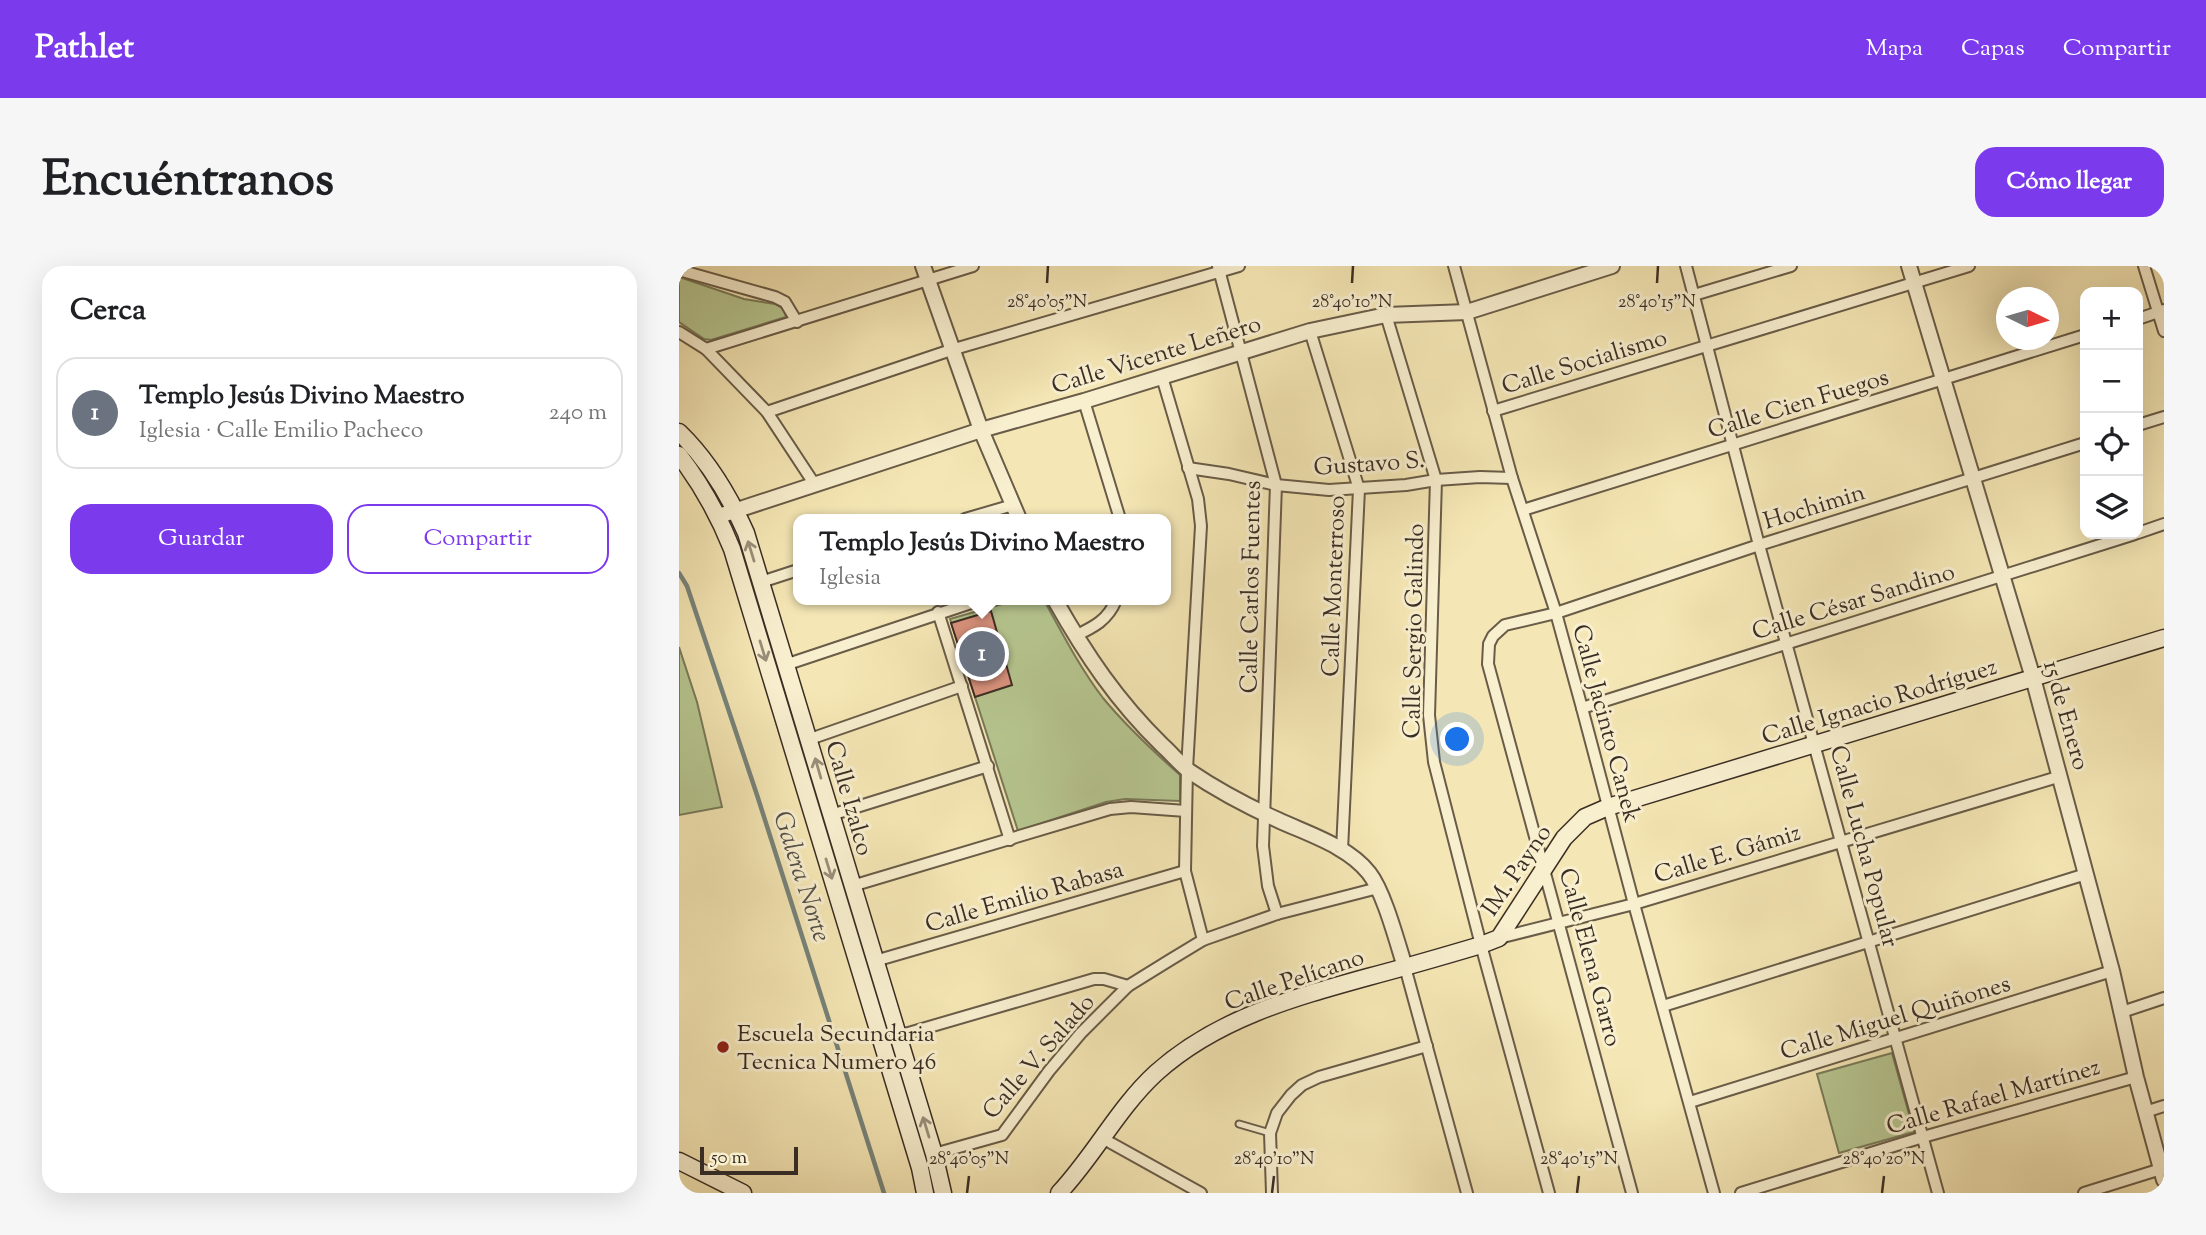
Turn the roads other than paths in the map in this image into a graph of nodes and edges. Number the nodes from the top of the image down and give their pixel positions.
1 (973, 266) edge
2 (1238, 266) edge
3 (1454, 266) edge
4 (1612, 266) edge
5 (1686, 266) edge
6 (1791, 266) edge
7 (1909, 266) edge
8 (1969, 266) edge
9 (2144, 266) edge
10 (1219, 269) edge
11 (679, 270) edge
12 (925, 273) edge
13 (1915, 284) junction
14 (1694, 295) junction
15 (2161, 311) edge
16 (1467, 312) junction
17 (1386, 314) junction
18 (2143, 316) edge
19 (797, 322) junction
20 (1310, 331) junction
21 (2164, 331) edge
22 (679, 332) edge
23 (2080, 337) edge
24 (1707, 346) junction
25 (706, 349) junction
26 (951, 350) junction
27 (1241, 351) junction
28 (1162, 377) junction
29 (1944, 380) junction
30 (1084, 401) junction
31 (1493, 411) junction
32 (767, 412) junction
33 (2164, 417) edge
34 (2143, 423) edge
35 (981, 430) junction
36 (679, 432) edge
37 (2080, 445) edge
38 (1734, 446) junction
39 (679, 455) edge
40 (1188, 468) junction
41 (1512, 478) junction
42 (1974, 479) junction
43 (1436, 480) junction
44 (815, 485) junction
45 (1276, 485) junction
46 (1359, 489) junction
47 (1013, 505) junction
48 (736, 510) junction
49 (1523, 510) junction
50 (982, 514) edge
51 (1017, 514) edge
52 (1118, 514) edge
53 (719, 516) junction
54 (2164, 524) edge
55 (2143, 531) edge
56 (2118, 539) edge
57 (1759, 545) junction
58 (793, 572) edge
59 (2004, 576) junction
60 (761, 582) junction
61 (962, 605) edge
62 (1058, 605) edge
63 (1114, 605) edge
64 (938, 612) junction
65 (1556, 613) junction
66 (1075, 636) junction
67 (2164, 638) edge
68 (1786, 643) junction
69 (785, 665) junction
70 (2033, 678) junction
71 (962, 686) junction
72 (1582, 708) junction
73 (810, 739) junction
74 (1816, 745) junction
75 (988, 766) junction
76 (1187, 769) junction
77 (2061, 776) junction
78 (1608, 807) junction
79 (1186, 811) junction
80 (1265, 814) junction
81 (831, 815) junction
82 (1010, 840) junction
83 (1842, 842) junction
84 (1342, 850) junction
85 (1544, 866) junction
86 (1185, 871) junction
87 (2087, 874) junction
88 (852, 886) junction
89 (1378, 888) junction
90 (1634, 904) junction
91 (1277, 915) junction
92 (1560, 924) junction
93 (1499, 938) junction
94 (1203, 940) junction
95 (1868, 941) junction
96 (1481, 945) junction
97 (875, 961) junction
98 (1405, 967) junction
99 (2112, 971) junction
100 (1128, 986) junction
101 (2164, 998) edge
102 (1663, 1006) junction
103 (2122, 1012) junction
104 (898, 1037) junction
105 (1897, 1040) junction
106 (1427, 1046) junction
107 (2136, 1077) junction
108 (1690, 1102) junction
109 (2164, 1106) edge
110 (2145, 1112) junction
111 (1239, 1124) dead end
112 (1270, 1133) junction
113 (1102, 1138) junction
114 (1923, 1138) junction
115 (934, 1154) junction
116 (679, 1161) edge
117 (2162, 1175) edge
118 (743, 1193) edge
119 (925, 1193) edge
120 (943, 1193) edge
121 (1059, 1193) edge
122 (1201, 1193) edge
123 (1272, 1193) edge
124 (1467, 1193) edge
125 (1549, 1193) edge
126 (1632, 1193) edge
127 (1714, 1193) edge
128 (1741, 1193) edge
129 (1938, 1193) edge
130 (2084, 1193) edge

1 - 12 street
2 - 10 street
3 - 16 street, Calle Jacinto Canek
4 - 16 street, Calle Vicente Leñero
5 - 14 street, Calle Lucha Popular
6 - 14 street
7 - 13 street, 15 de Enero
8 - 13 street, Calle Socialismo
9 - 15 street
10 - 26 street
10 - 27 street, Calle Carlos Fuentes
11 - 19 street
12 - 19 street
12 - 26 street
13 - 24 street, Calle Socialismo
13 - 29 street, 15 de Enero
14 - 24 street, Calle Lucha Popular
15 - 18 street
15 - 21 street
16 - 17 street, Calle Vicente Leñero
16 - 31 street, Calle Jacinto Canek
17 - 20 street, Calle Vicente Leñero
17 - 43 street, Calle Sergio Galindo
19 - 25 street
20 - 27 street, Calle Vicente Leñero
20 - 46 street, Calle Monterroso
22 - 25 street
23 - 29 street, Calle Cien Fuegos
24 - 31 street, Calle Socialismo
24 - 38 street, Calle Lucha Popular
25 - 32 street
26 - 32 street
26 - 35 street
27 - 28 street, Calle Vicente Leñero
27 - 45 street, Calle Carlos Fuentes
28 - 30 street, Calle Vicente Leñero
28 - 40 street
29 - 38 street, Calle Cien Fuegos
29 - 42 street, 15 de Enero
30 - 35 street, Calle Vicente Leñero
30 - 52 street
31 - 41 street, Calle Jacinto Canek
32 - 44 street
33 - 34 street
35 - 44 street, Calle Vicente Leñero
35 - 47 street
36 - 48 main road, Calle Izalco
37 - 42 street, Hochimin
38 - 49 street, Calle Cien Fuegos
38 - 57 street, Calle Lucha Popular
39 - 53 main road, Calle Izalco
40 - 45 street, Gustavo S.
40 - 76 street
41 - 43 street, Gustavo S.
41 - 49 street, Calle Jacinto Canek
42 - 57 street, Hochimin
42 - 59 street, 15 de Enero
43 - 46 street, Gustavo S.
43 - 96 street, Calle Sergio Galindo
44 - 48 street, Calle Vicente Leñero
45 - 46 street, Gustavo S.
45 - 80 street, Calle Carlos Fuentes
46 - 84 street, Calle Monterroso
47 - 50 street
47 - 51 street
48 - 53 street, Calle Vicente Leñero
60 -> 48 main road, Calle Izalco
49 - 65 street, Calle Jacinto Canek
53 -> 119 main road, Calle Izalco
54 - 55 street, Calle César Sandino
56 - 59 street, Calle César Sandino
57 - 65 street, Hochimin
57 - 68 street, Calle Lucha Popular
58 - 60 street
59 - 68 street, Calle César Sandino
59 - 70 street, 15 de Enero
60 - 69 main road, Calle Izalco
61 - 64 street
62 - 66 street
63 - 66 street
64 - 69 street
64 - 71 street
65 - 72 street, Calle Jacinto Canek
65 - 85 street, Calle Elena Garro
66 - 76 street
67 - 70 main road, Calle Ignacio Rodríguez
68 - 72 street, Calle César Sandino
68 - 74 street, Calle Lucha Popular
69 - 73 main road, Calle Izalco
70 - 74 main road, Calle Ignacio Rodríguez
70 - 77 street, 15 de Enero
71 - 73 street
71 - 75 street
72 - 78 street, Calle Jacinto Canek
81 -> 73 main road, Calle Izalco
74 - 78 main road, Calle Ignacio Rodríguez
74 - 83 street, Calle Lucha Popular
75 - 81 street
75 - 82 street
76 - 79 street
76 - 80 street
77 - 83 street, Calle E. Gámiz
77 - 87 street, 15 de Enero
78 - 85 main road, IM. Payno
78 - 90 street, Calle Jacinto Canek
79 - 82 street
79 - 86 street
80 - 84 street
80 - 91 street, Calle Carlos Fuentes
81 - 88 main road, Calle Izalco
82 - 88 street
83 - 90 street, Calle E. Gámiz
83 - 95 street, Calle Lucha Popular
84 - 89 street
85 - 92 street, Calle Elena Garro
85 - 93 main road, IM. Payno
86 - 94 street
86 - 97 street, Calle Emilio Rabasa
87 - 95 street
87 - 99 street, 15 de Enero
88 - 97 main road, Calle Izalco
89 - 91 street, Calle V. Salado
89 - 98 street
90 - 92 street, Calle E. Gámiz
90 - 102 street, Calle Jacinto Canek
91 - 94 street, Calle V. Salado
92 - 93 street, Calle E. Gámiz
92 - 126 street, Calle Elena Garro
93 - 96 main road, Calle E. Gámiz
94 - 100 street, Calle V. Salado
95 - 102 street
95 - 105 street, Calle Lucha Popular
96 - 98 main road, Calle E. Gámiz
96 - 125 street, Calle Sergio Galindo
97 - 104 main road, Calle Izalco
98 - 106 street
98 - 113 main road, Calle Pelícano
99 - 103 street, 15 de Enero
99 - 105 street, Calle Miguel Quiñones
100 - 104 street
100 - 115 street, Calle V. Salado
101 - 103 street
102 - 108 street, Calle Jacinto Canek
103 - 107 street, 15 de Enero
115 -> 104 main road, Calle Izalco
105 - 108 street, Calle Miguel Quiñones
105 - 114 street, Calle Lucha Popular
106 - 112 street
106 - 124 street
107 - 110 street, 15 de Enero
107 - 114 street, Calle Rafael Martínez
108 - 127 street, Calle Jacinto Canek
109 - 110 street
110 - 117 street, 15 de Enero
111 - 112 lane
112 - 123 street
113 - 121 main road, Calle Pelícano
113 - 122 street
114 - 128 street, Calle Rafael Martínez
114 - 129 street, Calle Lucha Popular
115 - 120 main road, Calle Izalco
116 - 118 main road
117 - 130 street

